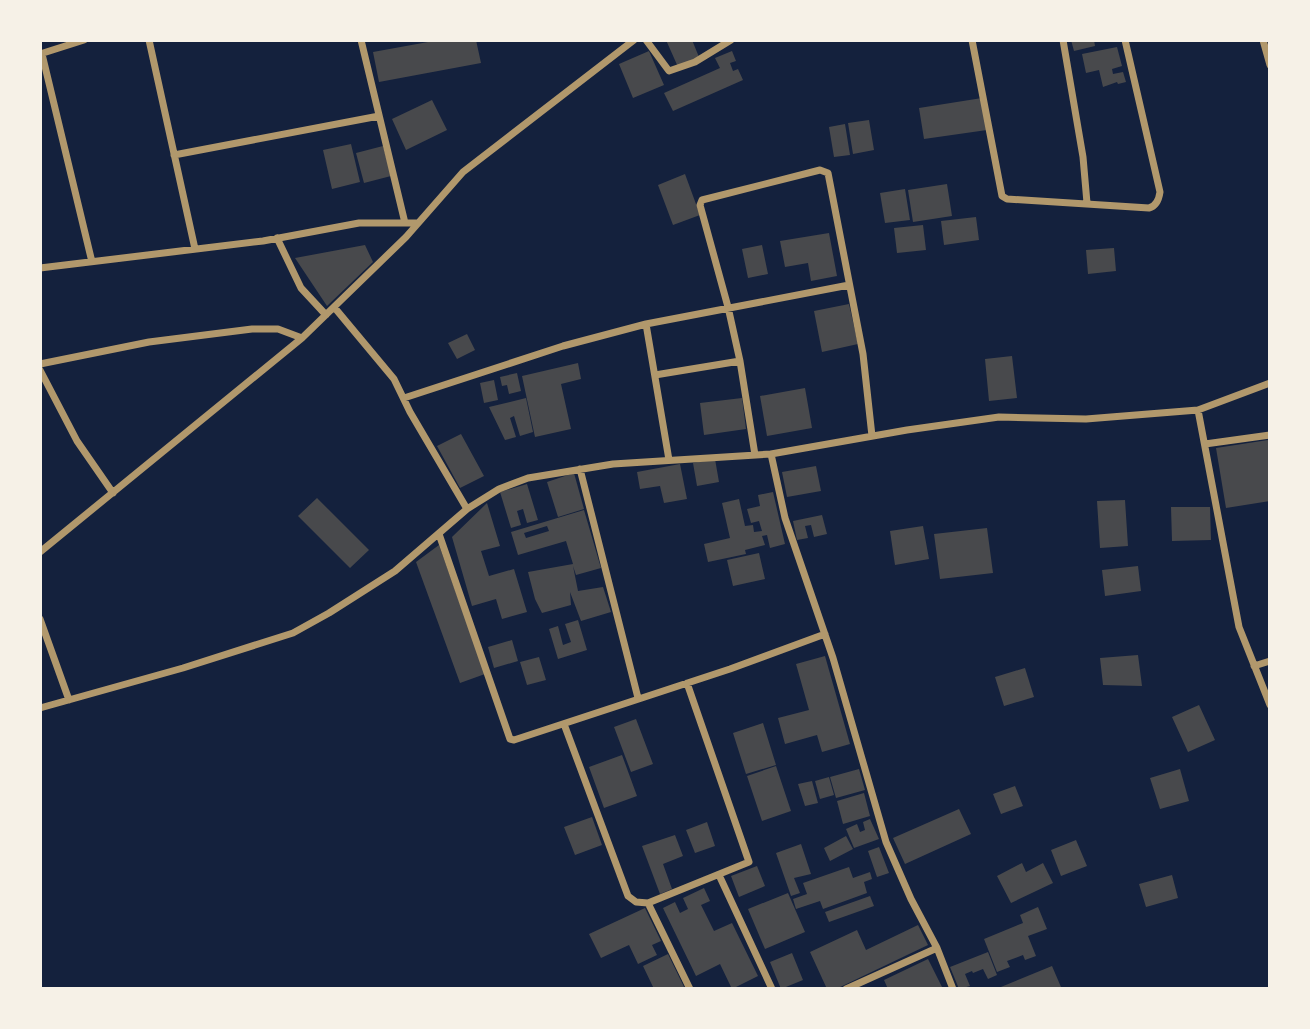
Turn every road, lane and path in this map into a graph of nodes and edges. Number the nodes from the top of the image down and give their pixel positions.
1 (84, 40) edge
2 (149, 40) edge
3 (361, 40) edge
4 (634, 40) edge
5 (646, 40) edge
6 (731, 40) edge
7 (972, 40) edge
8 (1063, 40) edge
9 (1125, 40) edge
10 (1263, 40) edge
11 (41, 54) edge
12 (1270, 65) edge
13 (379, 116) junction
14 (174, 155) junction
15 (1087, 204) junction
16 (405, 223) junction
17 (418, 223) junction
18 (277, 238) junction
19 (195, 249) junction
20 (92, 262) junction
21 (40, 268) edge
22 (849, 285) junction
23 (334, 307) junction
24 (728, 307) junction
25 (326, 315) junction
26 (646, 324) junction
27 (303, 338) junction
28 (740, 361) junction
29 (40, 364) edge
30 (40, 370) edge
31 (655, 375) junction
32 (1270, 383) edge
33 (404, 398) junction
34 (1198, 410) junction
35 (1270, 435) edge
36 (872, 436) junction
37 (1205, 444) junction
38 (771, 454) junction
39 (755, 455) junction
40 (669, 460) junction
41 (580, 470) junction
42 (113, 493) junction
43 (467, 509) junction
44 (439, 534) junction
45 (40, 552) edge
46 (40, 619) edge
47 (825, 634) junction
48 (1270, 661) edge
49 (1254, 666) junction
50 (687, 683) junction
51 (638, 698) junction
52 (69, 700) junction
53 (1270, 705) edge
54 (40, 708) edge
55 (564, 724) junction
56 (719, 875) junction
57 (648, 903) junction
58 (937, 948) junction
59 (690, 989) edge
60 (772, 989) edge
61 (846, 989) edge
62 (953, 989) edge

1 - 11 street
2 - 14 street
3 - 13 street
4 - 17 street
5 - 6 street
7 - 15 street
8 - 15 street
9 - 15 street
10 - 12 street
11 - 20 street
13 - 14 street
13 - 16 street
14 - 19 street
16 - 17 street
16 - 18 street
17 - 23 street
18 - 19 street
18 - 25 street
19 - 20 street
20 - 21 street
22 - 24 street
22 - 24 street
22 - 36 street
23 - 25 street
23 - 33 street
24 - 26 street
24 - 28 street
25 - 27 street
26 - 31 street
26 - 33 street
27 - 29 street
27 - 42 street
28 - 31 street
28 - 39 street
30 - 42 street
31 - 40 street
32 - 34 street
33 - 43 street
34 - 36 street
34 - 37 street
35 - 37 street
36 - 38 street
37 - 49 street
38 - 39 street
38 - 47 street
39 - 40 street
40 - 41 street
41 - 43 street
41 - 51 street
42 - 45 street
43 - 44 street
44 - 52 street
44 - 55 street
46 - 52 street
47 - 50 street
47 - 58 street
48 - 49 street
49 - 53 street
50 - 51 street
50 - 56 street
51 - 55 street
52 - 54 street
55 - 57 street
56 - 57 street
56 - 60 street
57 - 59 street
58 - 61 street
58 - 62 street

